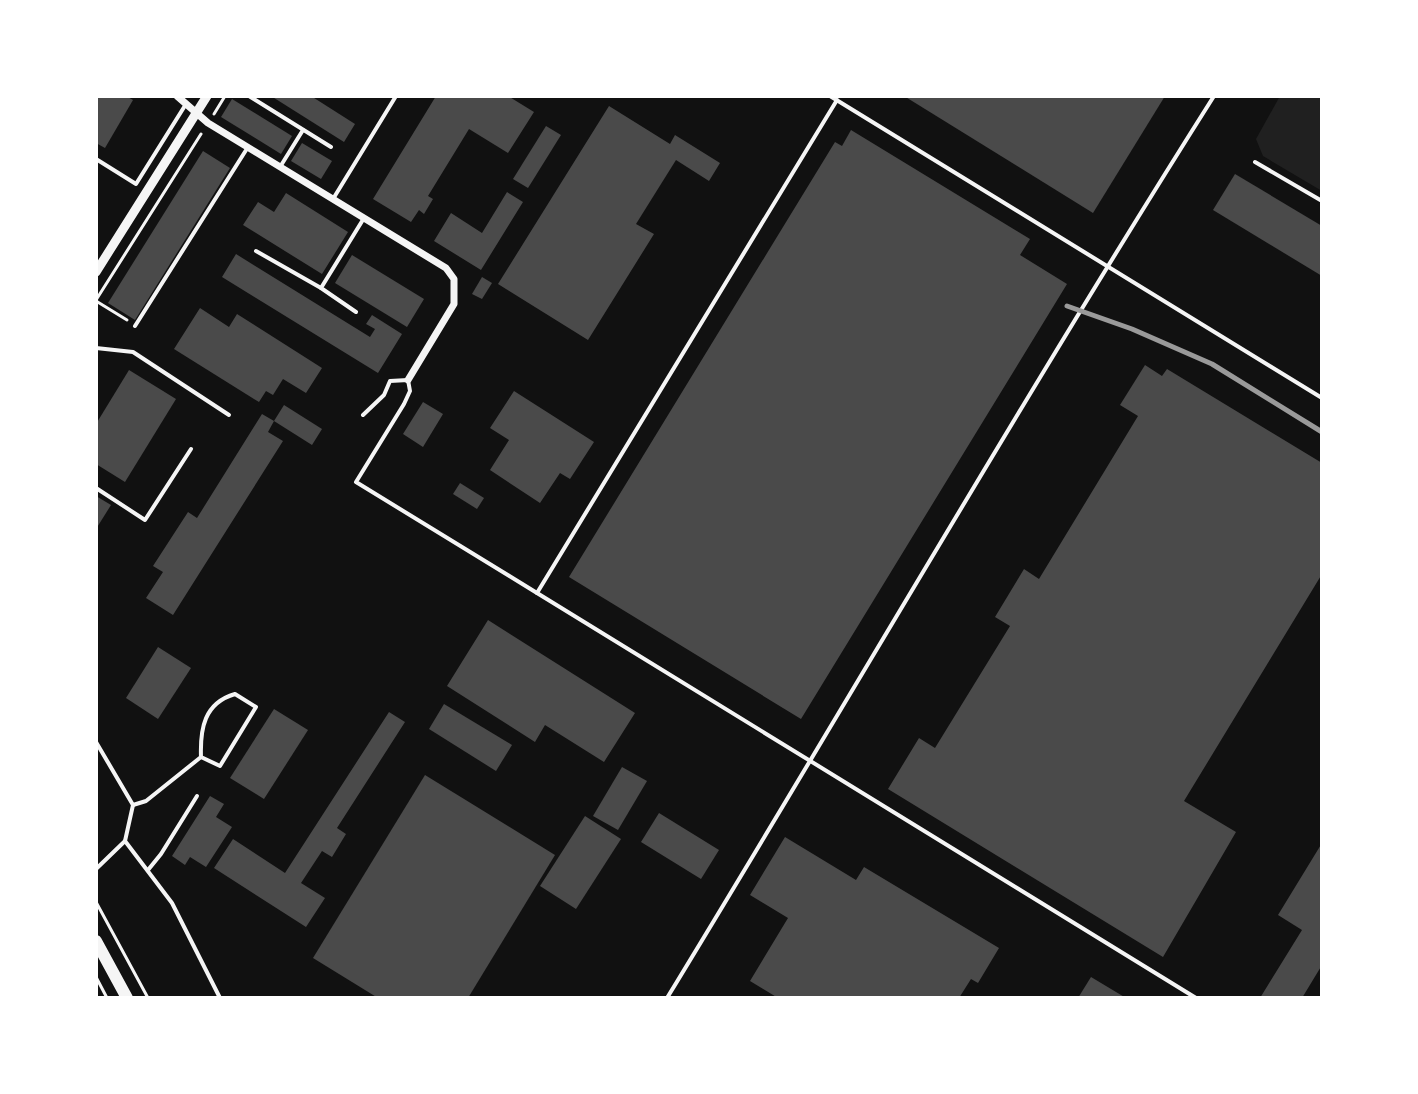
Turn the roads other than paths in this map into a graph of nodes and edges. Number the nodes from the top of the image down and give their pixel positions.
1 (177, 96) edge
2 (207, 96) edge
3 (249, 96) edge
4 (396, 96) edge
5 (830, 96) edge
6 (1214, 96) edge
7 (837, 100) junction
8 (187, 102) junction
9 (197, 112) junction
10 (303, 130) junction
11 (248, 147) junction
12 (331, 147) dead end
13 (96, 159) edge
14 (1255, 162) dead end
15 (280, 167) junction
16 (333, 199) junction
17 (1322, 201) edge
18 (364, 218) junction
19 (256, 251) dead end
20 (1107, 266) junction
21 (96, 272) edge
22 (321, 288) junction
23 (356, 312) dead end
24 (135, 326) road end
25 (96, 348) edge
26 (408, 380) junction
27 (1322, 398) edge
28 (229, 415) dead end
29 (363, 415) dead end
30 (191, 449) dead end
31 (96, 488) edge
32 (537, 593) junction
33 (96, 742) edge
34 (201, 757) junction
35 (811, 763) junction
36 (197, 796) dead end
37 (133, 805) junction
38 (125, 841) junction
39 (96, 869) edge
40 (148, 870) junction
41 (96, 941) edge
42 (127, 998) edge
43 (220, 998) edge
44 (667, 998) edge
45 (1196, 998) edge

1 - 8 street
2 - 9 street
3 - 10 lane
4 - 16 lane
5 - 7 lane
6 - 20 lane
7 - 20 lane
7 - 32 lane
8 - 9 street
8 - 13 lane
9 - 11 street
9 - 21 street
10 - 12 lane
10 - 15 lane
11 - 15 street
11 - 24 lane
14 - 17 lane
15 - 16 street
16 - 18 street
18 - 22 lane
18 - 26 street
19 - 22 lane
20 - 27 lane
20 - 35 lane
22 - 23 lane
25 - 28 lane
26 - 29 lane
26 - 32 lane
30 - 31 lane
32 - 35 lane
33 - 37 lane
34 - 34 lane
34 - 37 lane
35 - 44 lane
35 - 45 lane
36 - 40 lane
37 - 38 lane
38 - 39 lane
38 - 40 lane
40 - 43 lane
41 - 42 main road

